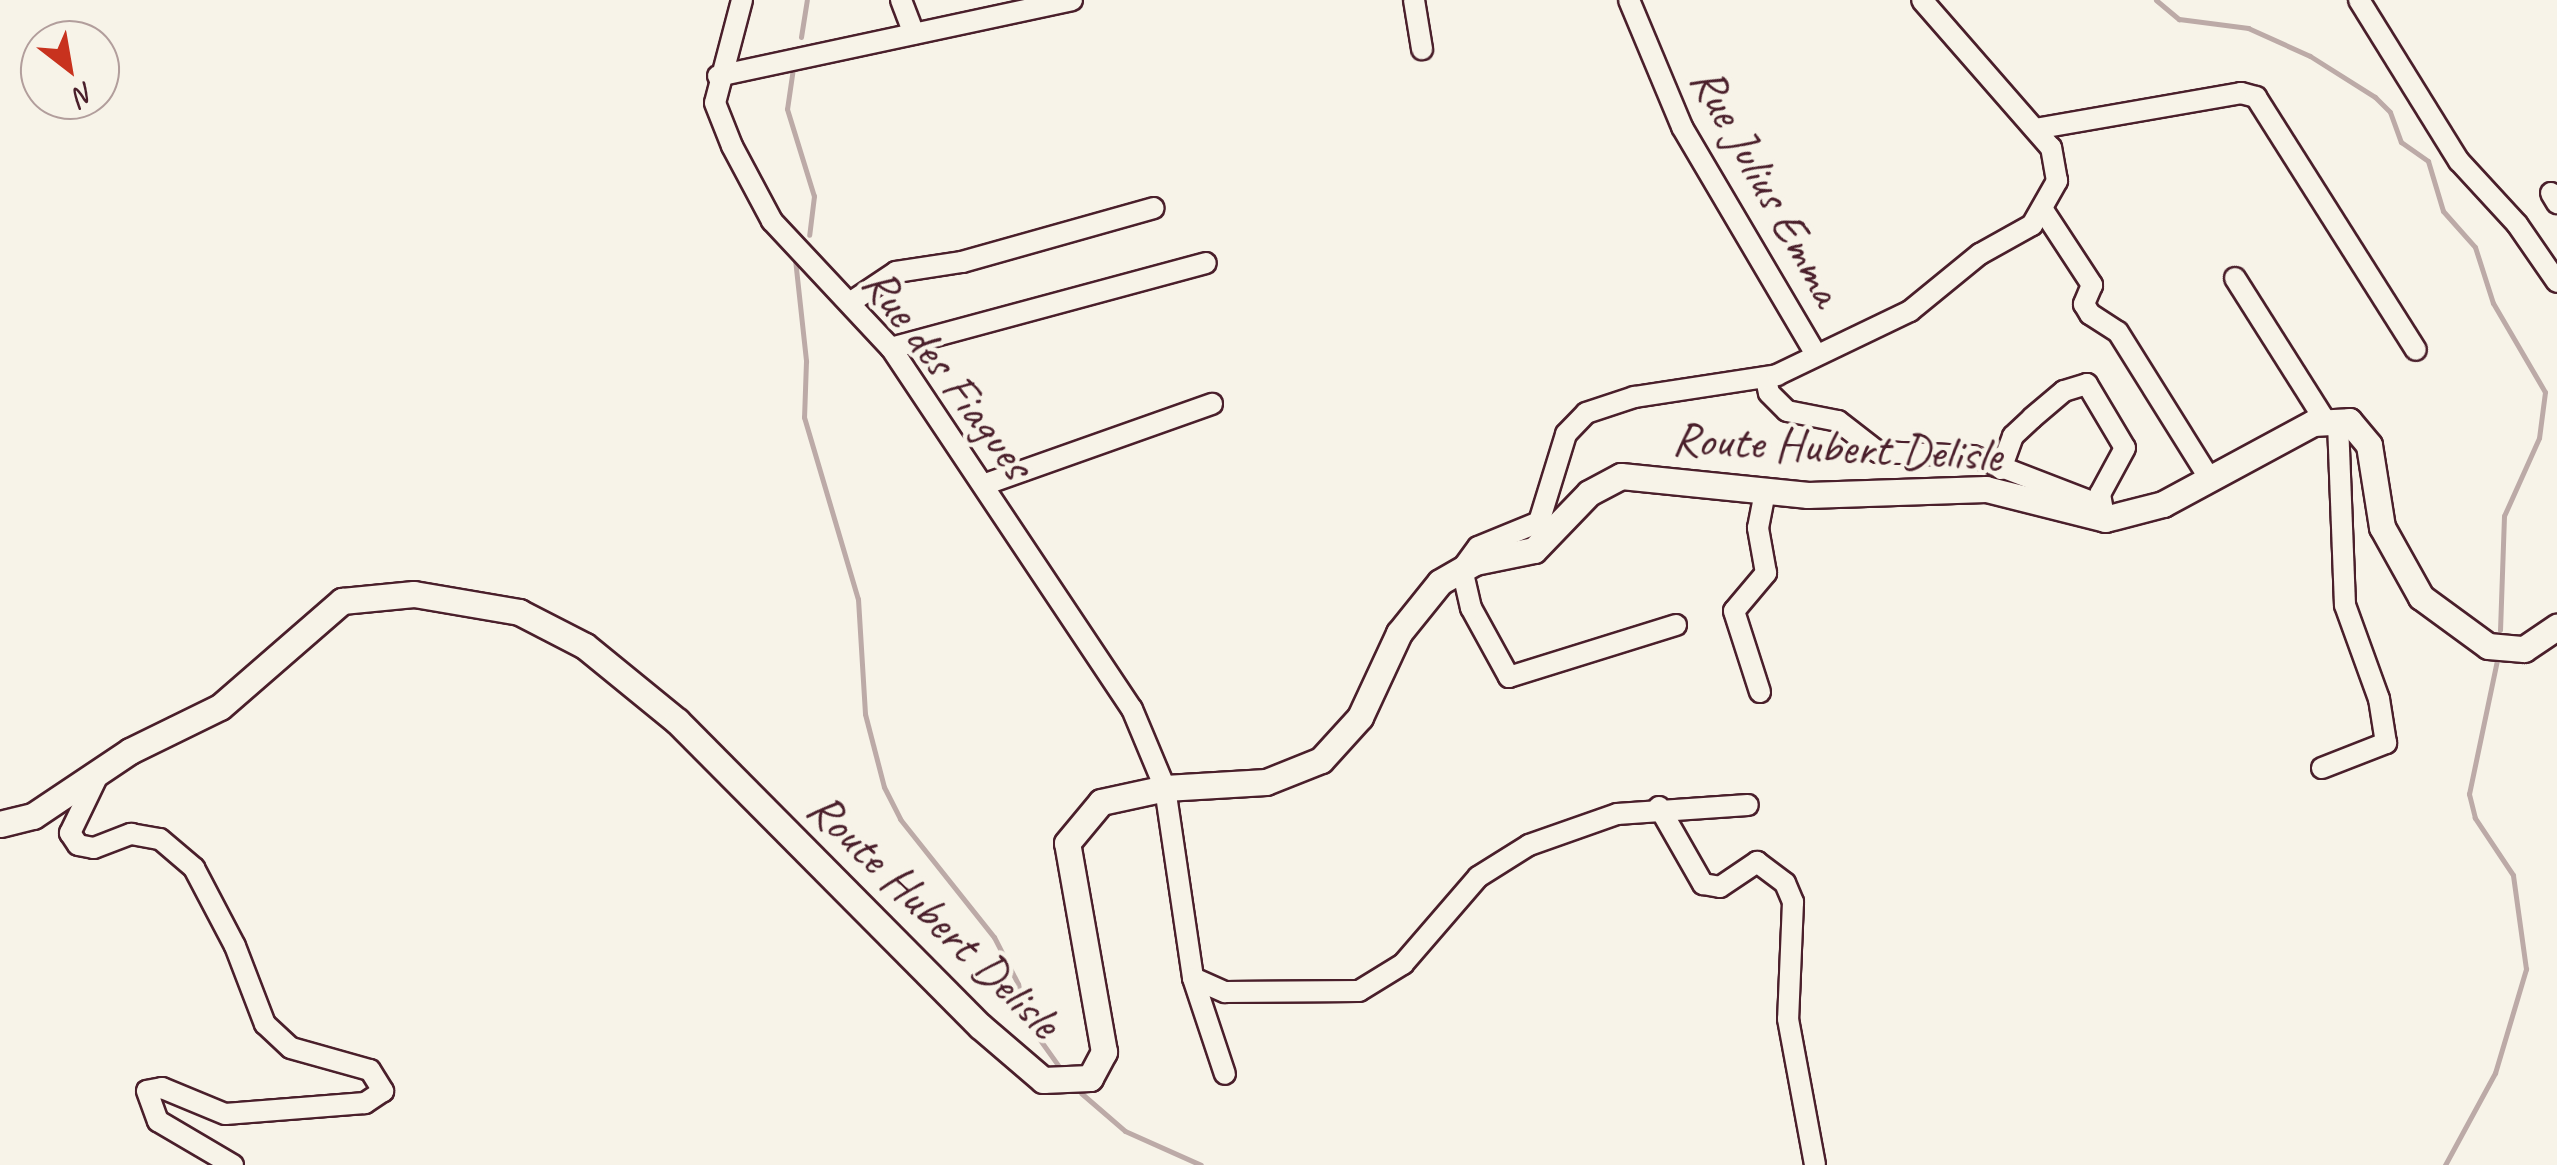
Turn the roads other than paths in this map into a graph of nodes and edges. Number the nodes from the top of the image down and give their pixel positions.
1 (742, 0) edge
2 (901, 0) edge
3 (1072, 0) edge
4 (1414, 0) edge
5 (1630, 0) edge
6 (1922, 0) edge
7 (2359, 0) edge
8 (1027, 5) edge
9 (914, 34) junction
10 (1422, 48) dead end
11 (718, 76) junction
12 (2035, 128) junction
13 (1154, 208) dead end
14 (2044, 210) junction
15 (1206, 264) dead end
16 (2235, 278) dead end
17 (2557, 282) edge
18 (851, 302) junction
19 (890, 348) junction
20 (2416, 350) dead end
21 (1815, 353) junction
22 (1766, 378) junction
23 (1212, 404) dead end
24 (2332, 422) junction
25 (2002, 469) junction
26 (2210, 479) junction
27 (984, 485) junction
28 (1765, 491) junction
29 (2102, 512) junction
30 (1462, 569) junction
31 (1676, 625) dead end
32 (2557, 627) edge
33 (1760, 692) dead end
34 (2322, 768) dead end
35 (100, 771) junction
36 (1165, 788) junction
37 (1748, 805) dead end
38 (1659, 807) junction
39 (0, 824) edge
40 (1193, 978) junction
41 (1225, 1074) dead end
42 (233, 1165) edge
43 (1815, 1165) edge

1 - 11 street
2 - 9 street
3 - 8 street
4 - 10 street
5 - 21 street, Rue Julius Emma
6 - 12 street
7 - 17 street
8 - 9 street
9 - 11 street
11 - 18 street, Rue des Fiagues
12 - 14 street
12 - 20 street
13 - 18 street
14 - 21 street
14 - 26 street
15 - 19 street
16 - 24 street
18 - 19 street, Rue des Fiagues
19 - 27 street, Rue des Fiagues
21 - 22 street
22 - 25 street
22 - 30 street
23 - 27 street
24 - 26 main road, Route Hubert Delisle
24 - 32 main road
24 - 34 street
25 - 29 street
25 - 29 street
26 - 29 main road, Route Hubert Delisle
27 - 36 street, Rue des Fiagues
28 - 29 main road, Route Hubert Delisle
28 - 30 main road, Route Hubert Delisle
28 - 33 street
30 - 31 street
30 - 36 main road, Route Hubert Delisle
35 - 36 main road, Route Hubert Delisle
35 - 39 main road, Route Hubert Delisle
35 - 42 street
36 - 40 street, Rue des Fiagues
37 - 38 street
38 - 40 street
38 - 43 street
40 - 41 street, Rue des Fiagues

